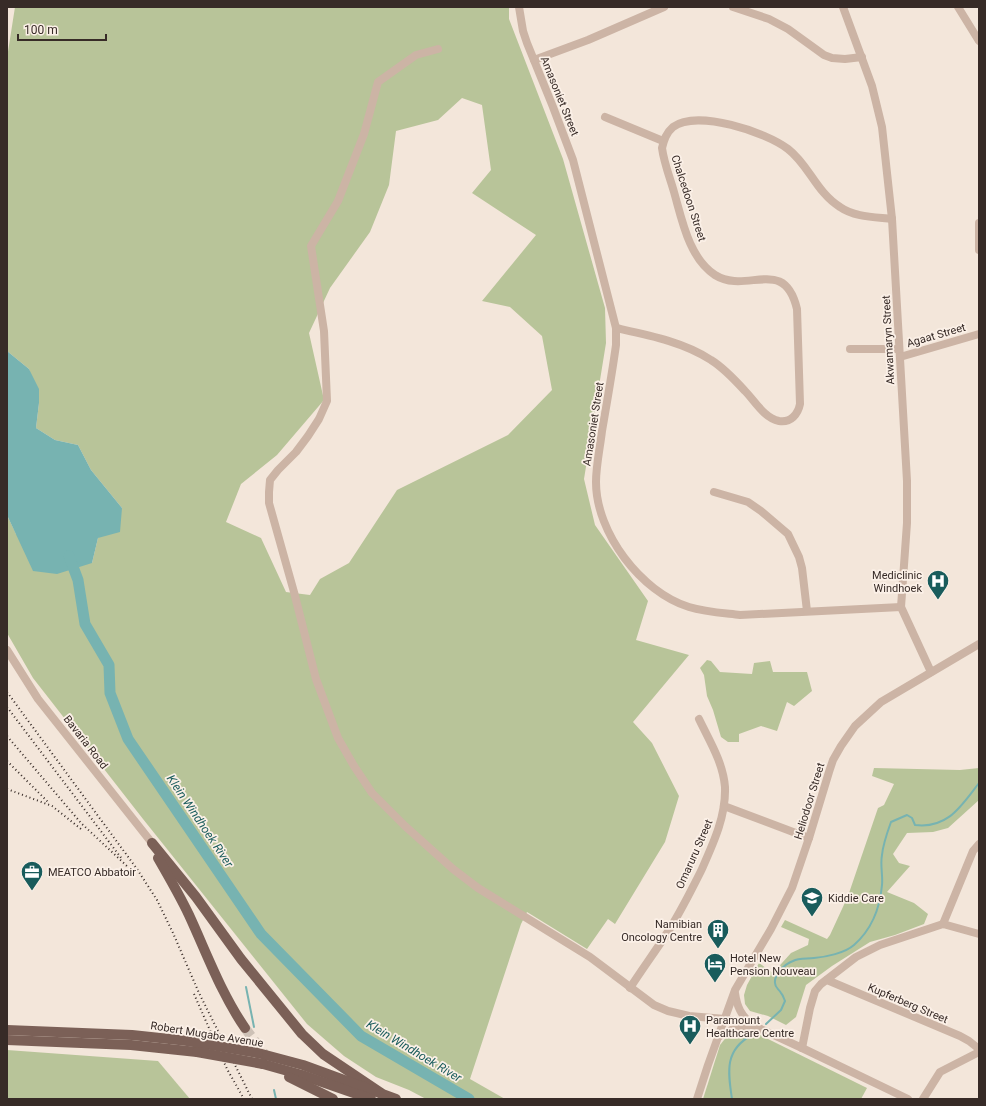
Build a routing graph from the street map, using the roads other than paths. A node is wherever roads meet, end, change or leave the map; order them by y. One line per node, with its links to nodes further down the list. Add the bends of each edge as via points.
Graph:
1 (519, 7): 9 (street, Amasoniet Street, via 523,31)
2 (664, 7): 9 (street)
3 (733, 7): 8 (street, via 769,19 832,58)
4 (842, 7): 8 (street, Akwamaryn Street)
5 (958, 7): 6 (street)
6 (979, 42)
7 (438, 48): 33 (street, via 416,55 378,82 364,134 338,201 311,246 324,331 327,401 308,436 270,480 269,503 316,679 338,738 372,794 447,864 478,888 590,957)
8 (862, 57): 12 (street, Akwamaryn Street, via 880,114)
9 (534, 60): 15 (street, Amasoniet Street, via 573,160)
10 (606, 116): 11 (street)
11 (664, 141): 12 (street, via 667,133 678,124 697,121 717,122 755,132 788,149 828,199 841,208 856,214); 15 (street, Chalcedoon Street, via 663,154 685,231 694,250 708,268 720,277 733,281 773,279 780,281 791,291 797,309 799,409 794,417 786,421 771,418 726,371 700,353)
12 (892, 219): 18 (street, Akwamaryn Street)
13 (979, 223): 14 (street)
14 (979, 250)
15 (616, 328): 21 (street, Amasoniet Street, via 616,345 596,482 603,518 624,559 663,594 688,606 740,615)
16 (979, 334): 18 (street, Agaat Street)
17 (850, 349): 18 (street, Agaat Street)
18 (900, 353): 20 (street, Akwamaryn Street, via 907,481)
19 (714, 492): 21 (street, via 748,502 788,534 802,568)
20 (901, 607): 21 (street, Amasoniet Street); 24 (street, Akwamaryn Street)
21 (807, 611)
22 (979, 644): 24 (street, Heliodoor Street)
23 (7, 650): 28 (street, Bavaria Road, via 38,699)
24 (931, 672): 27 (street, Heliodoor Street, via 880,702 855,726 833,760)
25 (699, 719): 26 (street, Omaruru Street, via 720,764 725,787)
26 (724, 806): 27 (street); 33 (street, Omaruru Street, via 716,838 692,887 670,929)
27 (809, 838): 34 (street, Heliodoor Street, via 792,888 778,917)
28 (152, 843): 37 (main road, via 188,913 216,979); 45 (main road, via 302,1034 323,1054)
29 (979, 844): 30 (street, via 973,851)
30 (943, 924): 31 (street); 32 (street, via 868,950)
31 (979, 934)
32 (827, 980): 41 (street, via 821,984 812,999); 42 (street, Kupferberg Street, via 960,1036)
33 (630, 988): 35 (street, via 654,1005 668,1011 689,1016)
34 (735, 990): 35 (street, Heliodoor Street); 36 (street, via 739,1010)
35 (725, 1019): 36 (street); 39 (street, Heliodoor Street)
36 (752, 1024): 39 (street, via 735,1028); 41 (street)
37 (245, 1028)
38 (7, 1030): 43 (main road, Robert Mugabe Avenue, bridge, via 132,1035 188,1041 258,1053)
39 (718, 1037): 49 (street, Heliodoor Street)
40 (7, 1040): 43 (main road, Robert Mugabe Avenue, bridge, via 124,1044 197,1052)
41 (802, 1048): 50 (street)
42 (979, 1051): 51 (street, via 940,1072)
43 (303, 1070): 45 (main road, Robert Mugabe Avenue); 47 (main road, Robert Mugabe Avenue)
44 (289, 1077): 46 (main road)
45 (381, 1093): 48 (main road, Robert Mugabe Avenue)
46 (332, 1099)
47 (370, 1099)
48 (396, 1099)
49 (697, 1099)
50 (908, 1099)
51 (924, 1099)

